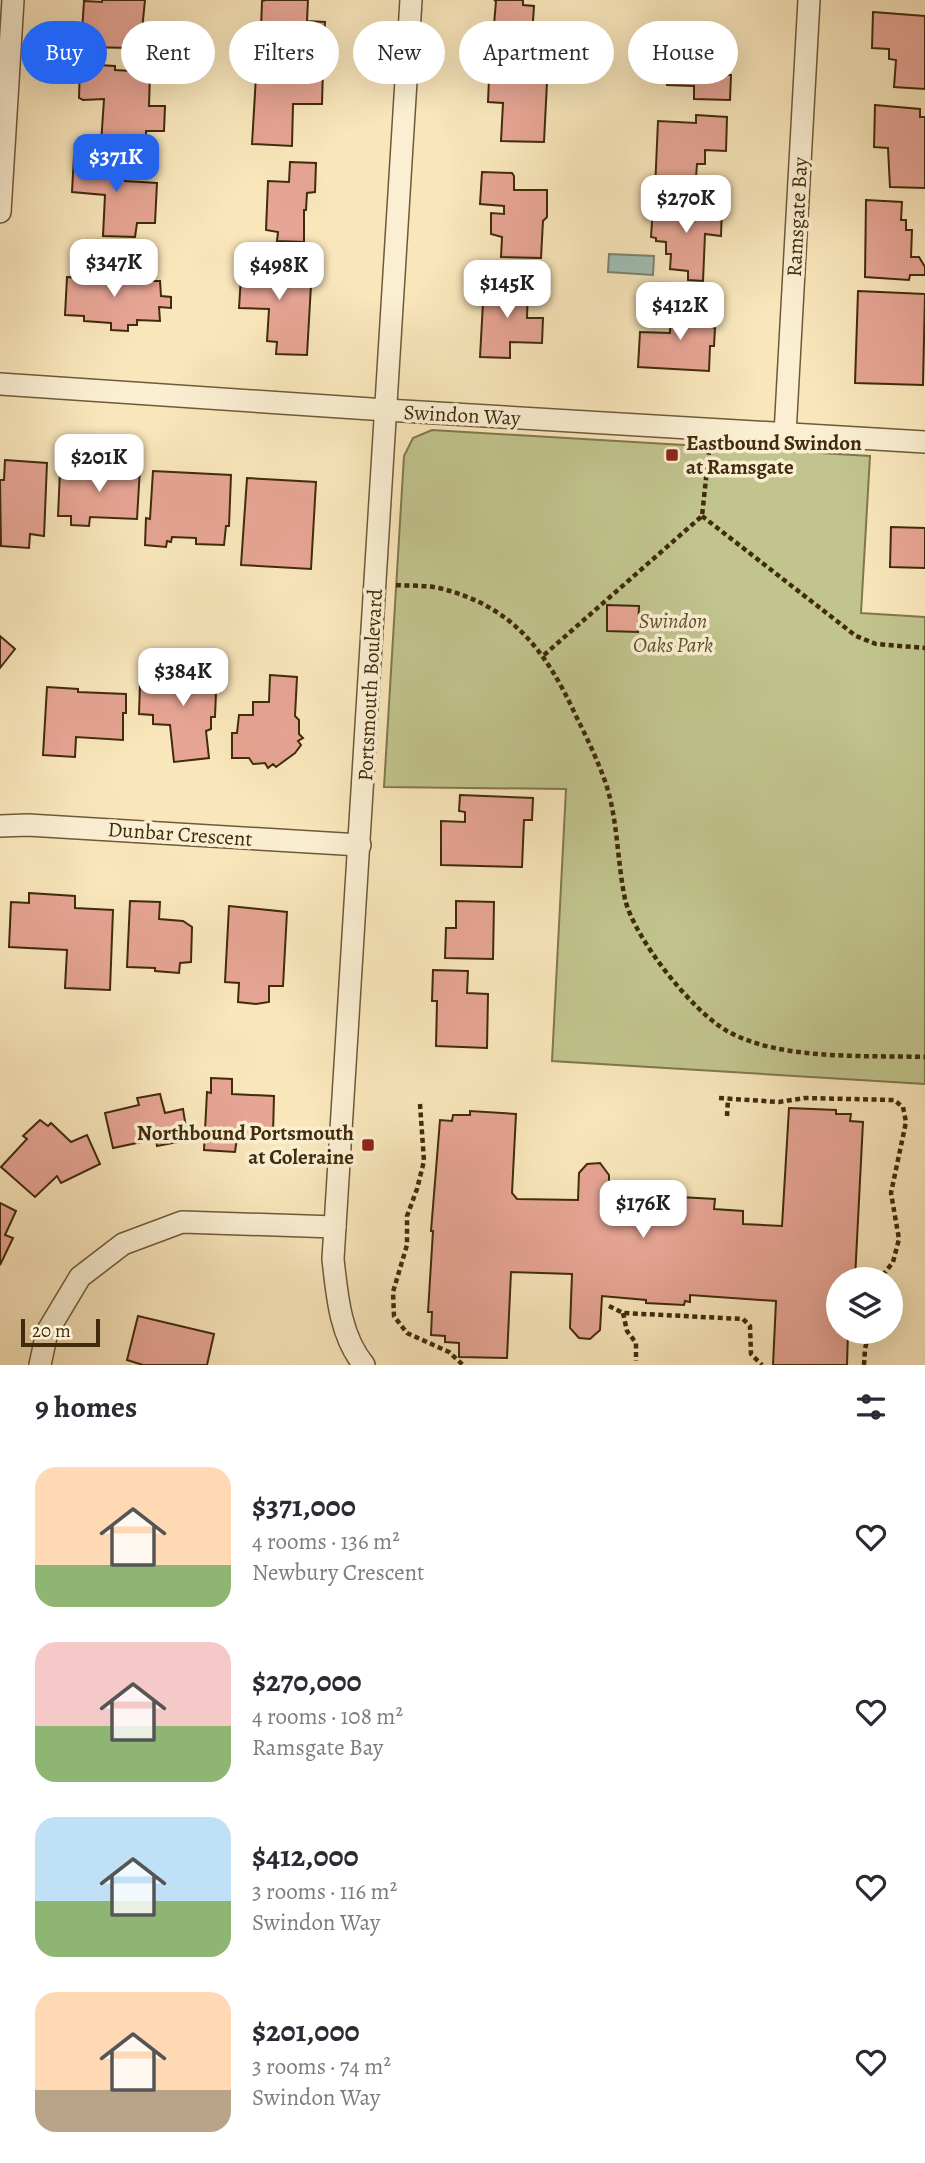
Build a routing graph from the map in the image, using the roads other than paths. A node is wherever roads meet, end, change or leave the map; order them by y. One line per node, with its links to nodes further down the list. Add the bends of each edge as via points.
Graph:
1 (13, 0): 4 (street)
2 (411, 0): 6 (street, Portsmouth Boulevard)
3 (809, 0): 7 (street, Ramsgate Bay)
4 (0, 212)
5 (0, 384): 6 (street, Swindon Way)
6 (386, 410): 7 (street, Swindon Way); 10 (street, Portsmouth Boulevard)
7 (785, 434): 8 (street, Swindon Way)
8 (925, 442)
9 (0, 826): 10 (street, Dunbar Crescent)
10 (360, 845): 11 (street, Portsmouth Boulevard)
11 (335, 1227): 12 (street, via 182,1222 123,1244 80,1277 47,1332); 13 (street, Portsmouth Boulevard, via 333,1259 341,1316)
12 (40, 1365)
13 (364, 1365)

